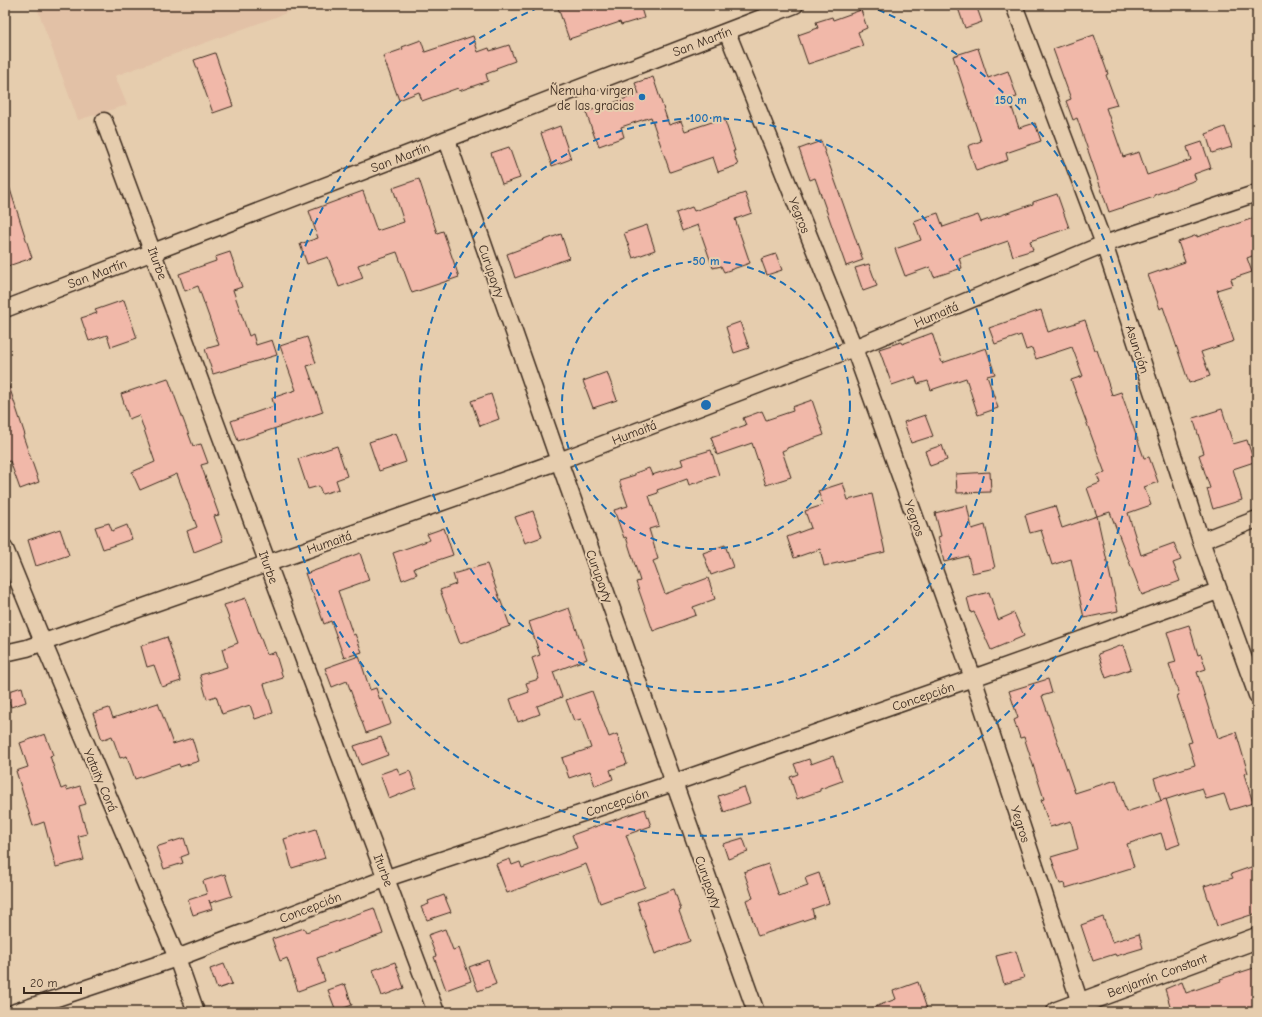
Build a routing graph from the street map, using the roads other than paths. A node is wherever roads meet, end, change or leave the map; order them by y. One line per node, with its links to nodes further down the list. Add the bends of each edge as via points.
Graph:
1 (795, 5): 3 (street, San Martín)
2 (1014, 5): 7 (street, Asunción)
3 (727, 32): 5 (street, San Martín); 10 (street, Yegros)
4 (104, 121): 8 (street, Iturbe)
5 (446, 140): 8 (street, San Martín); 11 (street, Curupayty)
6 (1257, 193): 7 (street, Humaitá)
7 (1104, 244): 10 (street, Humaitá); 13 (street, Asunción)
8 (153, 251): 9 (street, San Martín); 15 (street, Iturbe)
9 (5, 309)
10 (854, 348): 11 (street, Humaitá); 19 (street, Yegros)
11 (559, 461): 15 (street, Humaitá); 21 (street, Curupayty)
12 (1257, 520): 13 (street)
13 (1201, 541): 16 (street, Asunción)
14 (5, 549): 17 (street, Yataity Corá)
15 (268, 564): 17 (street, Humaitá); 22 (street, Iturbe)
16 (1218, 591): 19 (street, Concepción); 20 (street, Asunción)
17 (43, 642): 18 (street, Humaitá); 24 (street, Yataity Corá)
18 (5, 653)
19 (973, 678): 21 (street, Concepción); 25 (street, Yegros)
20 (1257, 695)
21 (673, 783): 22 (street, Concepción); 29 (street, Curupayty)
22 (387, 878): 24 (street, Concepción); 28 (street, Iturbe)
23 (1257, 938): 25 (street, Benjamín Constant)
24 (177, 958): 26 (street, Concepción); 27 (street, Yataity Corá)
25 (1082, 1008): 30 (street, Benjamín Constant)
26 (15, 1012)
27 (196, 1012)
28 (436, 1012)
29 (756, 1012)
30 (1057, 1012)

